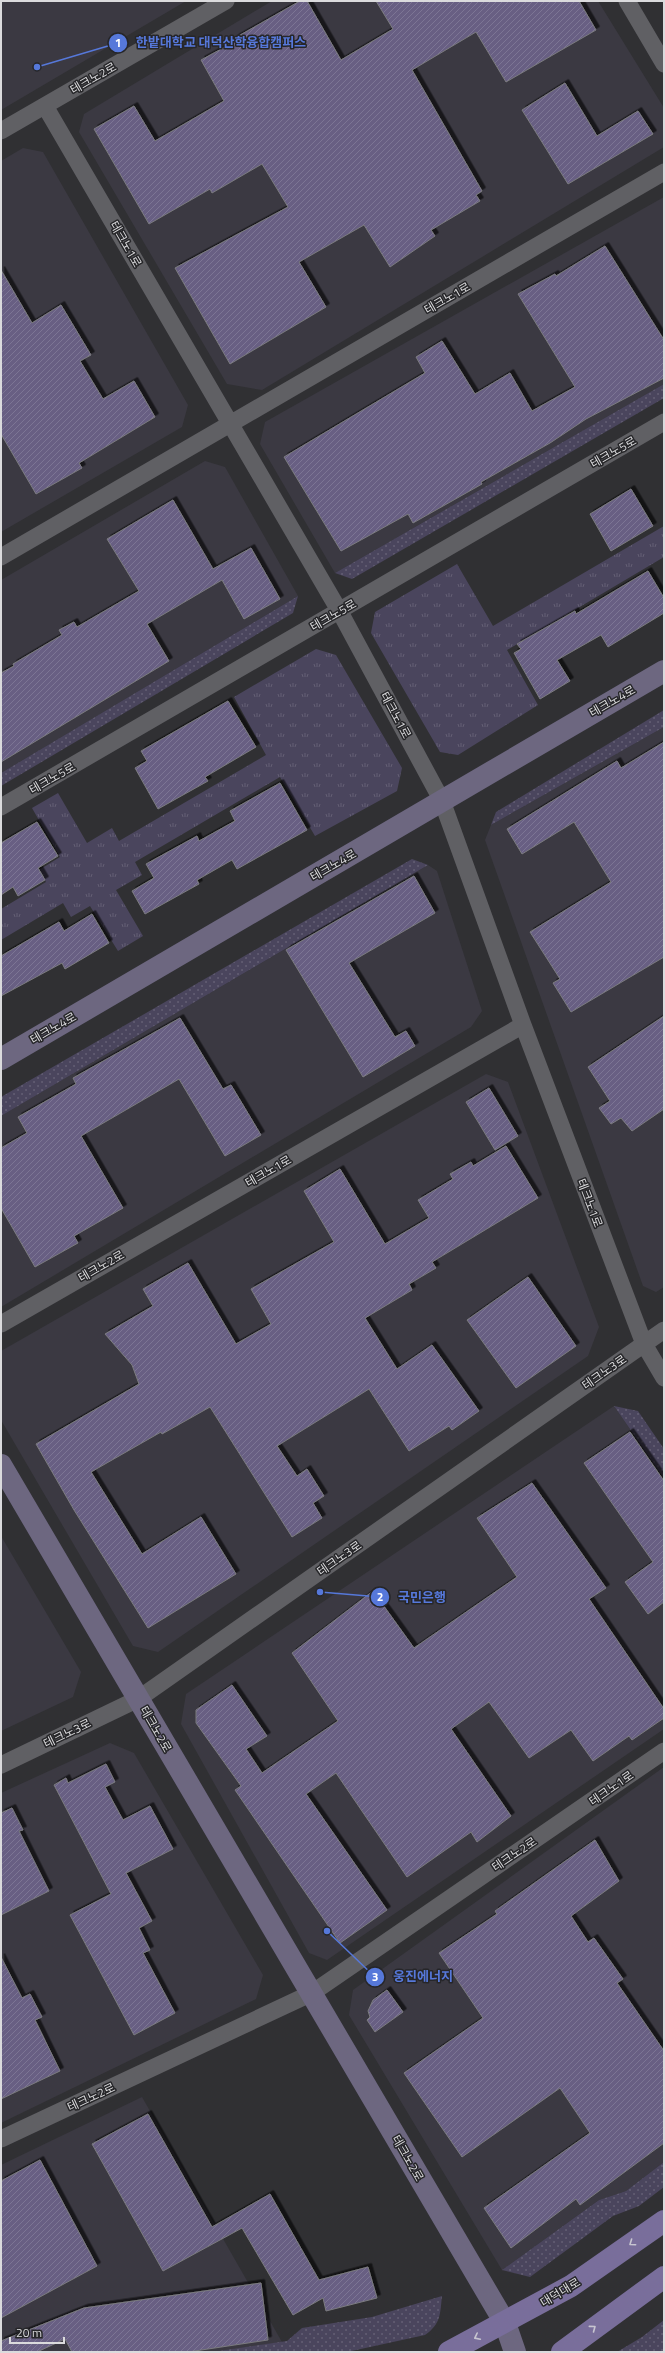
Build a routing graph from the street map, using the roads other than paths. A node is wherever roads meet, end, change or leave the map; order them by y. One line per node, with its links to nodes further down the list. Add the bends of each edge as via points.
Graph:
1 (226, 1): 4 (street, 테크노2로)
2 (627, 1): 3 (street)
3 (664, 64)
4 (45, 106): 5 (street, 테크노2로); 8 (street, 테크노1로)
5 (1, 131)
6 (664, 172): 8 (street, 테크노1로)
7 (664, 422): 10 (street, 테크노5로)
8 (230, 424): 9 (street, 테크노1로); 10 (street, 테크노1로)
9 (1, 556)
10 (340, 612): 12 (street, 테크노1로); 13 (street, 테크노5로)
11 (664, 671): 12 (main road, 테크노4로)
12 (442, 801): 14 (street, 테크노1로); 15 (main road, 테크노4로)
13 (1, 807)
14 (523, 1025): 16 (street, 테크노1로); 19 (street, 테크노1로)
15 (1, 1058)
16 (200, 1210): 17 (street, 테크노2로)
17 (1, 1324)
18 (664, 1330): 19 (street, 테크노3로)
19 (644, 1344): 20 (street, 테크노1로); 22 (street, 테크노3로)
20 (664, 1378)
21 (1, 1465): 22 (main road, 테크노2로)
22 (138, 1699): 24 (street, 테크노3로); 26 (main road, 테크노2로)
23 (664, 1751): 25 (street, 테크노1로)
24 (1, 1765)
25 (557, 1824): 26 (street, 테크노2로)
26 (312, 1993): 27 (street, 테크노2로); 30 (main road, 테크노2로)
27 (1, 2140)
28 (664, 2221): 30 (main road, 대덕대로, one-way to 30, via 571,2286)
29 (664, 2277): 33 (main road, one-way to 29)
30 (505, 2323): 31 (main road, 대덕대로, one-way to 31); 32 (main road, 테크노2로)
31 (449, 2352)
32 (515, 2352)
33 (562, 2352)

